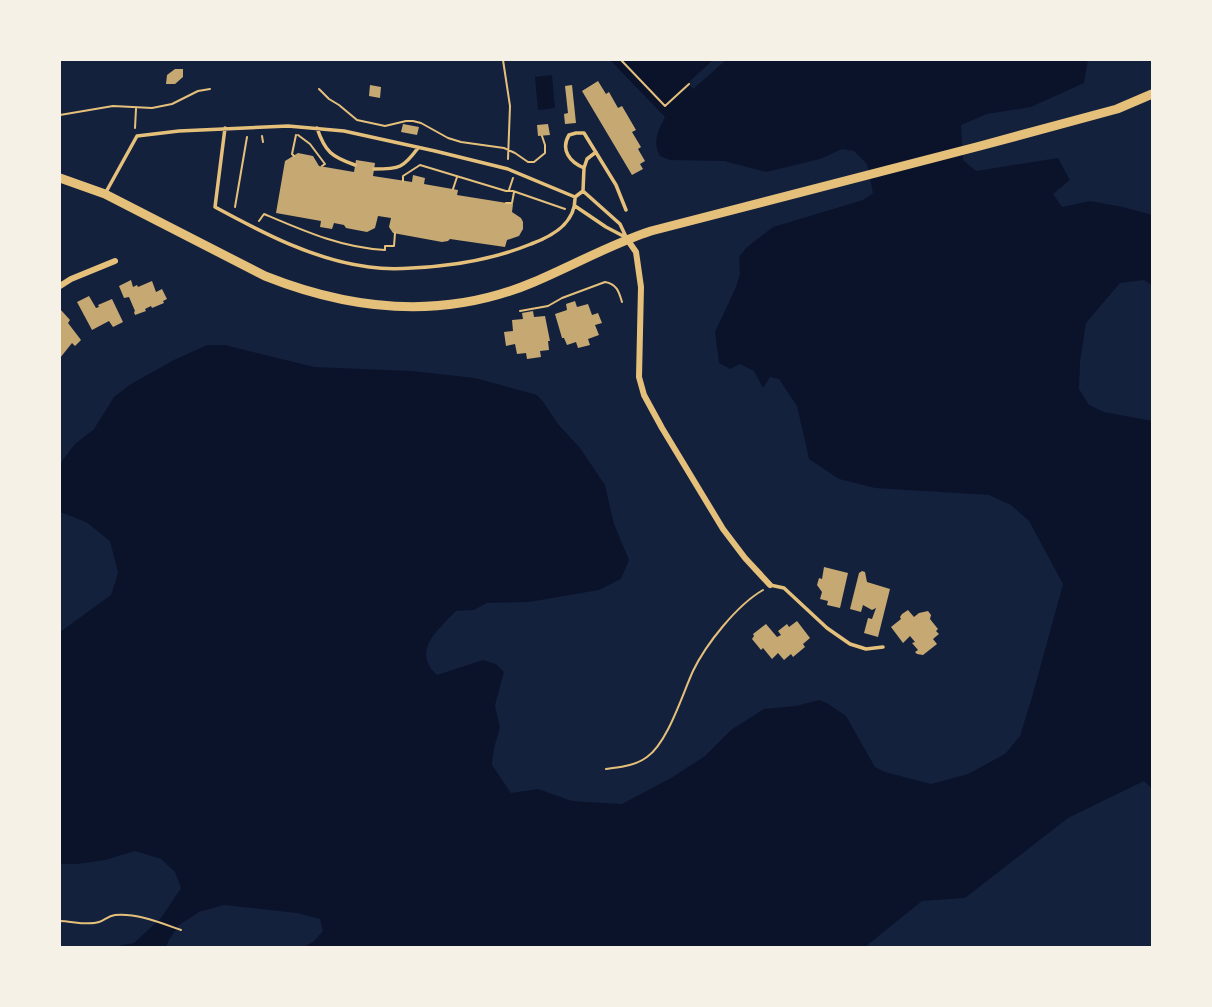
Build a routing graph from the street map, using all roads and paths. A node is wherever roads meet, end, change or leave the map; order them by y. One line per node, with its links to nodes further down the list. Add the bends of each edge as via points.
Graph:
1 (503, 60): 21 (path, via 510,106)
2 (621, 60): 3 (path, via 665,106)
3 (689, 85)
4 (210, 89): 7 (path, via 172,104)
5 (319, 89): 9 (path, via 357,120 385,125)
6 (1153, 94): 48 (main road, via 1117,109)
7 (136, 108): 8 (path, via 113,106); 12 (path)
8 (60, 115)
9 (411, 121): 10 (path); 21 (path, via 461,142)
10 (411, 125)
11 (297, 127): 13 (lane); 14 (lane); 16 (path)
12 (135, 128)
13 (225, 128): 39 (lane, via 137,136); 45 (lane, via 215,207 282,241 345,262 395,269 493,258 556,233)
14 (317, 128): 20 (lane); 27 (lane, via 331,155)
15 (270, 134): 19 (path, via 261,135)
16 (296, 134): 23 (path); 24 (path)
17 (253, 135): 43 (path, via 247,136)
18 (541, 136): 21 (path, via 545,153 534,162)
19 (263, 142)
20 (418, 148): 29 (lane, via 402,166); 30 (lane)
21 (508, 150): 30 (path)
22 (596, 152): 28 (lane); 28 (lane, via 584,134 569,135 567,155); 44 (lane)
23 (318, 155): 25 (path); 26 (path, via 325,164)
24 (294, 156)
25 (315, 158)
26 (322, 166)
27 (355, 166)
28 (583, 168): 38 (lane)
29 (374, 169)
30 (508, 169): 31 (lane)
31 (515, 172): 36 (path); 40 (lane)
32 (457, 176): 34 (path, via 420,165); 35 (path); 36 (path)
33 (60, 178): 39 (main road)
34 (403, 181)
35 (453, 189)
36 (509, 191): 37 (path)
37 (514, 191): 41 (path, via 512,203); 45 (path)
38 (583, 191): 40 (lane); 48 (lane, via 620,224)
39 (105, 194): 48 (main road, via 265,276 317,295 371,305 426,306 493,296)
40 (575, 197): 42 (lane)
41 (506, 203)
42 (575, 206): 45 (lane); 48 (lane)
43 (234, 209)
44 (626, 210)
45 (572, 212)
46 (257, 221): 47 (path, via 264,214 314,236 374,250 394,246)
47 (395, 233)
48 (627, 239): 53 (street, via 636,252 641,287 639,377 644,395 723,529)
49 (115, 261): 50 (street)
50 (60, 286)
51 (622, 302): 52 (path, via 616,287 605,282 548,306)
52 (520, 311)
53 (770, 586): 54 (lane, via 784,588 849,644); 55 (path, via 751,597 706,647 659,746 638,763)
54 (883, 647)
55 (606, 769)
56 (60, 921): 57 (path, via 99,922 113,915 144,918)
57 (181, 930)

